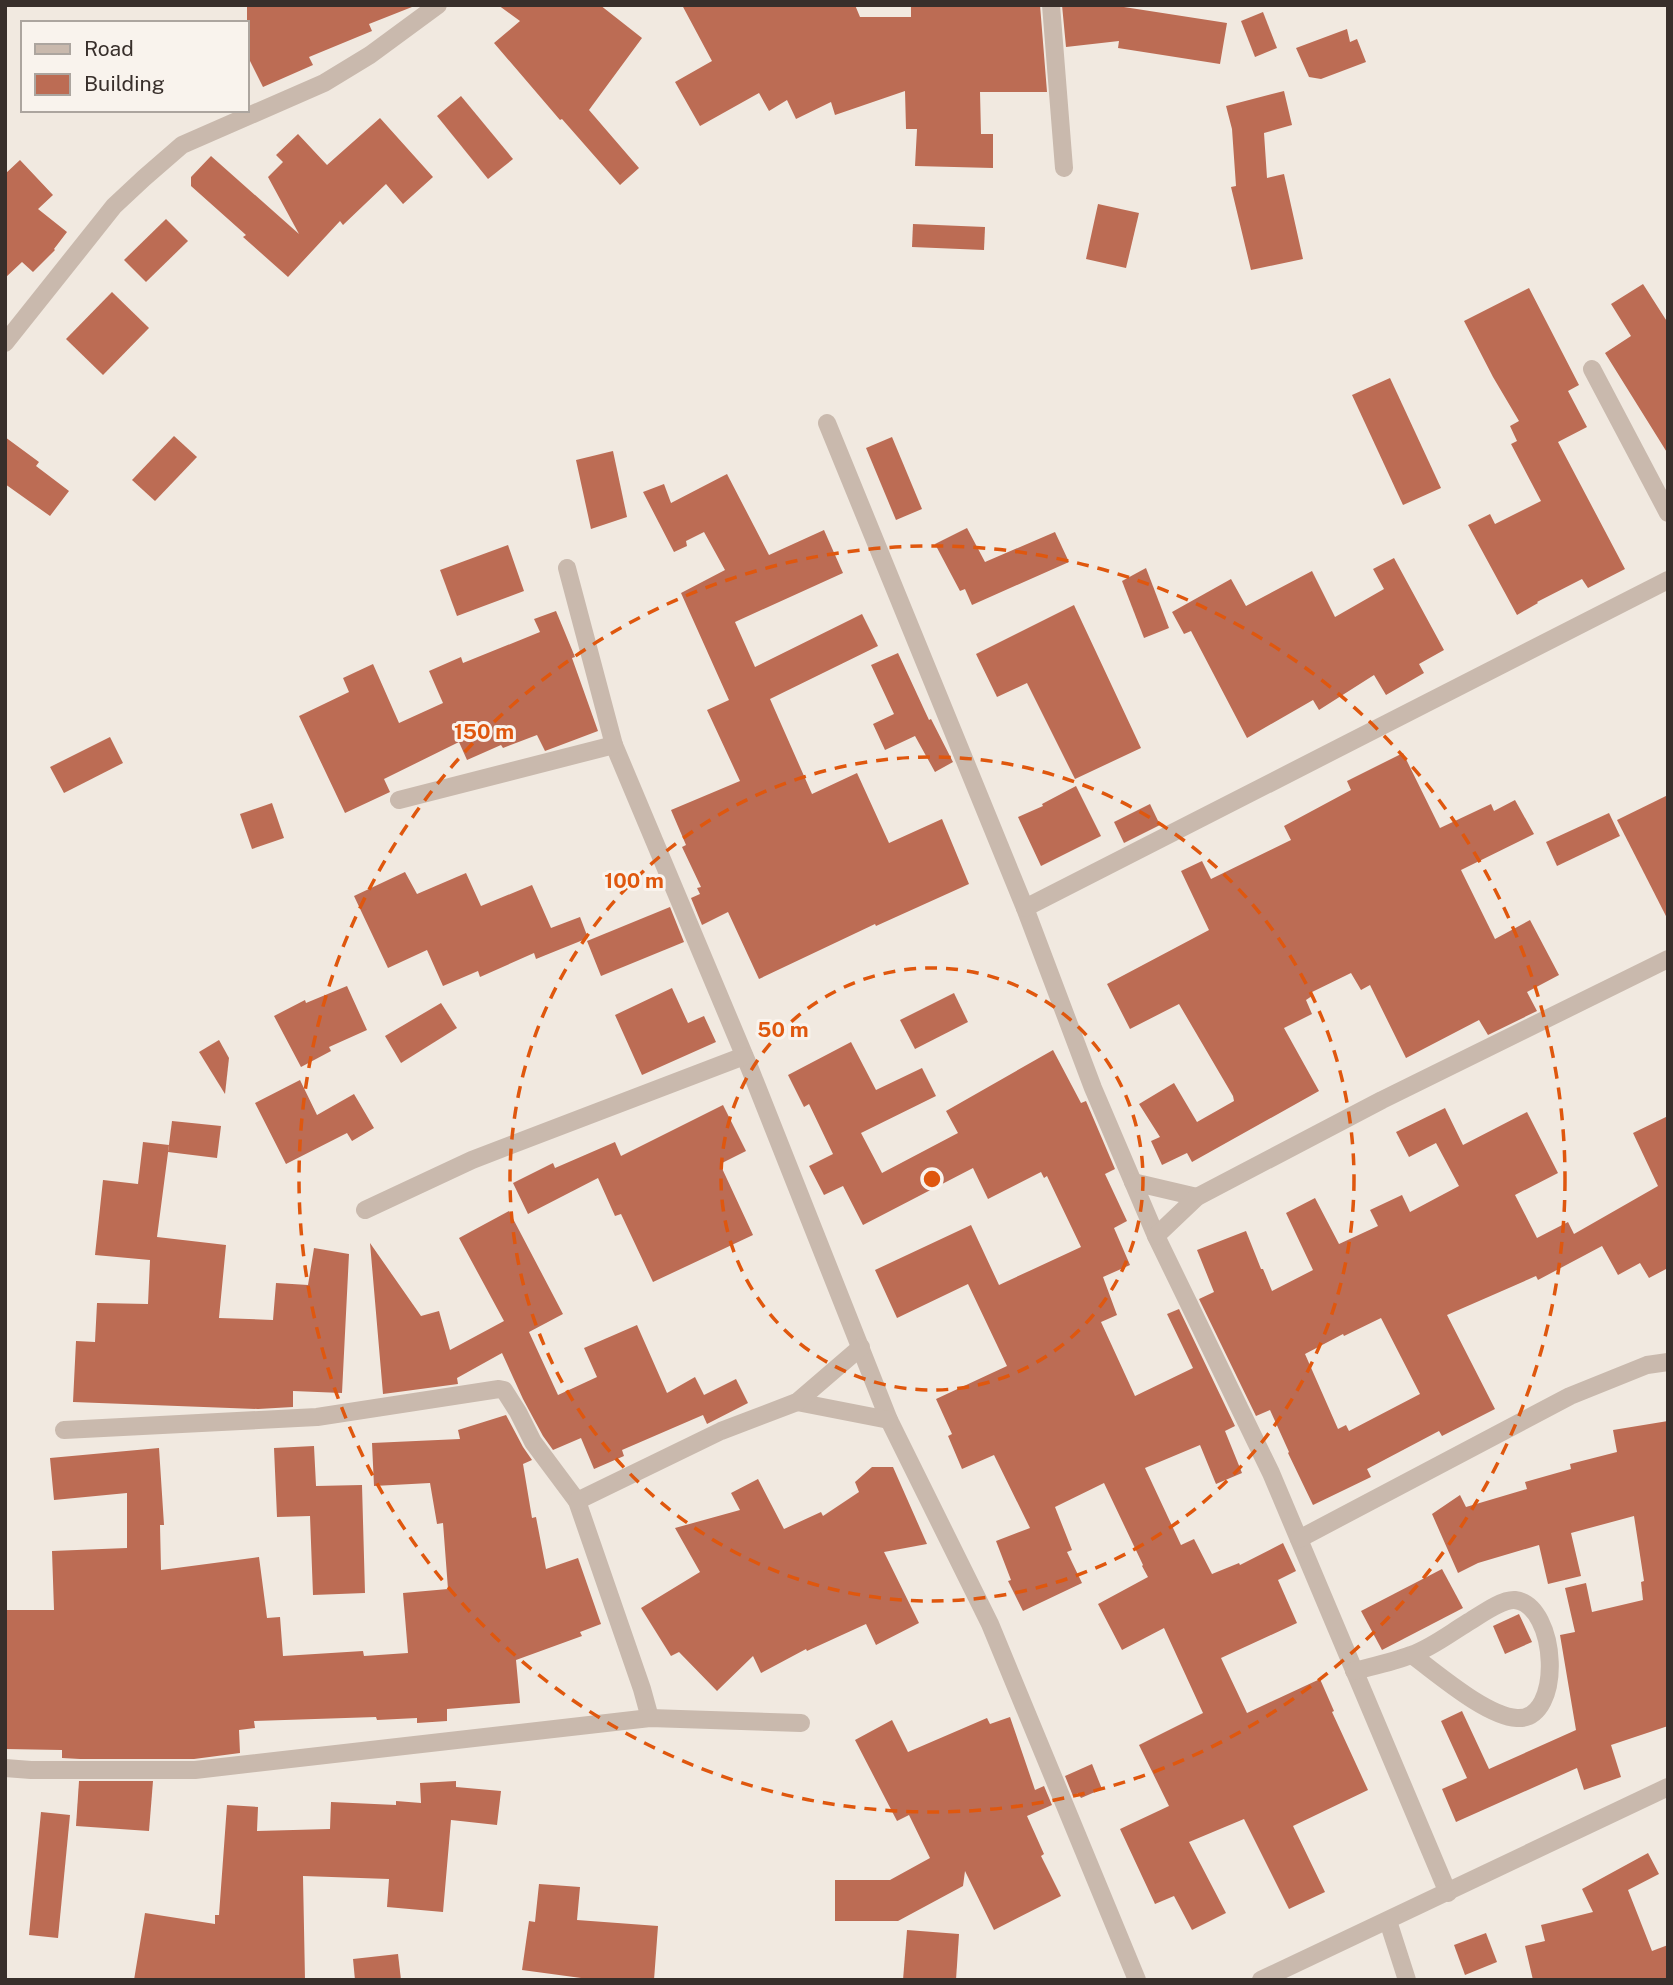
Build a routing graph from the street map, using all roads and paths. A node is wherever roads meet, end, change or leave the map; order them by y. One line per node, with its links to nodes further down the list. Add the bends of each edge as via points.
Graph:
1 (438, 5): 4 (street, via 324,83 183,145 114,206)
2 (1051, 5): 3 (street)
3 (1064, 168)
4 (5, 343)
5 (1592, 369): 7 (street)
6 (827, 423): 12 (street)
7 (1668, 513)
8 (567, 568): 10 (street)
9 (1668, 580): 12 (street)
10 (614, 745): 11 (street); 14 (street)
11 (398, 800)
12 (1025, 908): 15 (street)
13 (1668, 959): 16 (street)
14 (744, 1056): 17 (street, via 472,1160); 19 (street)
15 (1133, 1182): 16 (street); 18 (street)
16 (1197, 1197): 18 (street)
17 (365, 1210)
18 (1156, 1236): 25 (street)
19 (861, 1347): 21 (street); 22 (street)
20 (1668, 1362): 25 (street, via 1647,1365 1570,1396)
21 (797, 1402): 22 (street); 24 (street, via 721,1431)
22 (889, 1420): 34 (street, via 990,1624)
23 (64, 1430): 24 (street, via 317,1417 499,1389 508,1395 533,1442)
24 (577, 1501): 28 (street)
25 (1299, 1539): 27 (street)
26 (1412, 1655): 26 (street, via 1513,1600 1524,1603 1544,1627 1549,1684 1543,1704 1520,1718 1478,1703); 27 (street)
27 (1354, 1671): 32 (street)
28 (650, 1718): 29 (street); 30 (street, via 195,1770)
29 (801, 1723)
30 (5, 1768)
31 (1668, 1787): 32 (street)
32 (1448, 1893): 33 (street)
33 (1388, 1920): 35 (street); 36 (street)
34 (1137, 1980)
35 (1261, 1980)
36 (1407, 1980)

